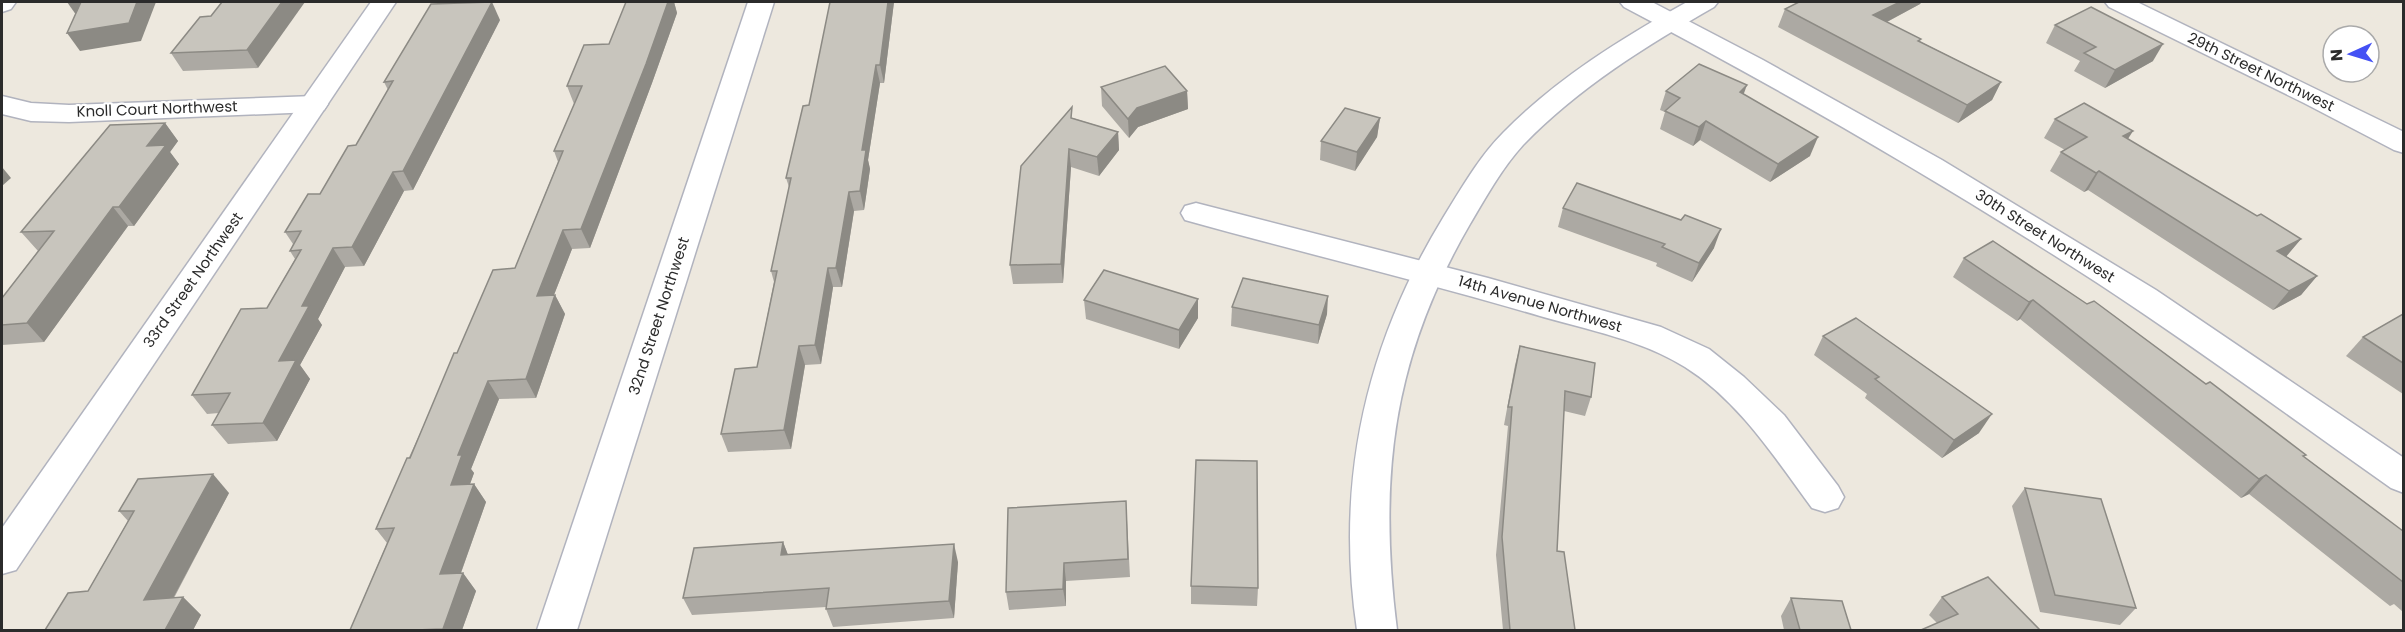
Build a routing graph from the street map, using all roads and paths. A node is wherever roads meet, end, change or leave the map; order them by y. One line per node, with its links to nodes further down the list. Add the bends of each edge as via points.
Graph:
1 (383, 2): 7 (street, 33rd Street Northwest)
2 (761, 2): 15 (street, 32nd Street Northwest)
3 (1633, 2): 6 (street, 30th Street Northwest)
4 (1705, 2): 6 (street)
5 (2118, 2): 9 (street, 29th Street Northwest)
6 (1670, 21): 11 (street, via 1620,52 1512,140 1486,174); 12 (street, 30th Street Northwest, via 1860,126 2098,269 2235,359)
7 (314, 104): 8 (street, Knoll Court Northwest, via 94,113 44,112); 14 (street, 33rd Street Northwest)
8 (2, 105)
9 (2403, 144)
10 (1196, 213): 11 (street, 14th Avenue Northwest)
11 (1427, 272): 13 (street, 14th Avenue Northwest, via 1649,336 1697,358 1771,425); 16 (street, via 1396,350 1372,446 1369,542)
12 (2403, 478)
13 (1826, 497)
14 (2, 558)
15 (557, 630)
16 (1377, 630)

